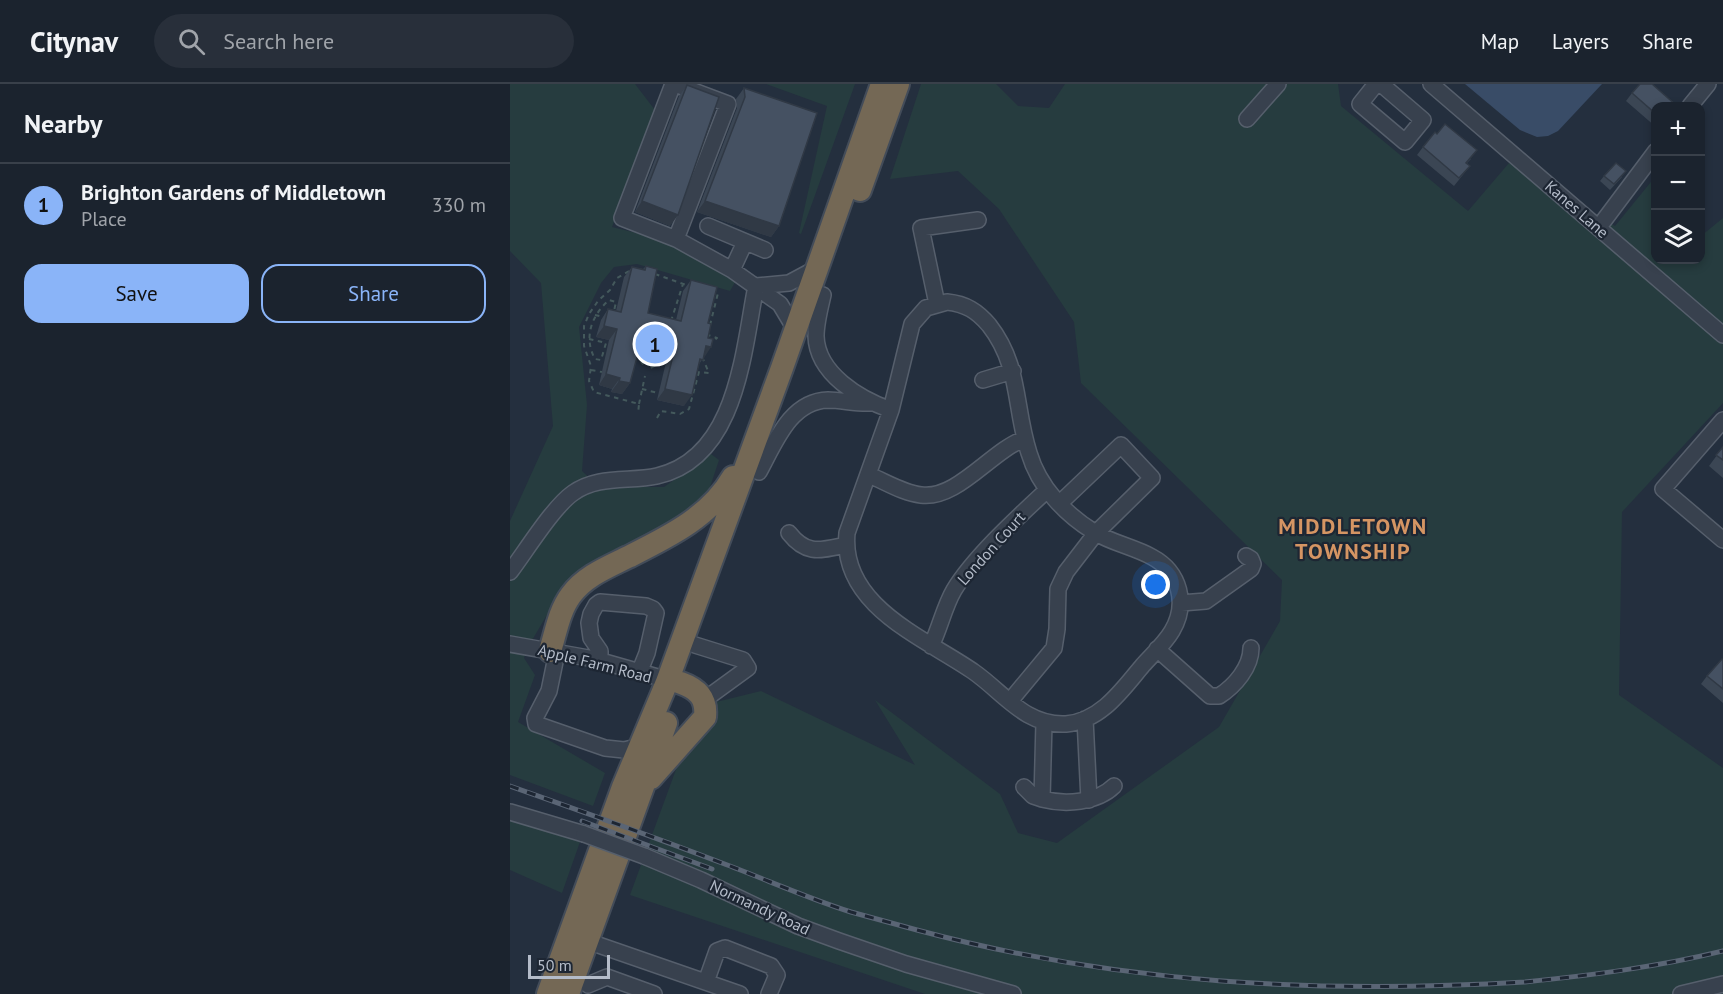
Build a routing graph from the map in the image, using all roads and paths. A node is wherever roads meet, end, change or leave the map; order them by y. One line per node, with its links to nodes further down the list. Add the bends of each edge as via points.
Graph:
1 (674, 84): 13 (street, via 622,218); 13 (street, via 728,104)
2 (882, 84): 16 (highway)
3 (898, 84): 25 (highway)
4 (1278, 84): 8 (street)
5 (1431, 84): 12 (street, Kanes Lane)
6 (1708, 84): 7 (street)
7 (1693, 102)
8 (1247, 119)
9 (1652, 156): 12 (street)
10 (978, 220): 27 (street, via 921,228)
11 (708, 226): 14 (street)
12 (1599, 227): 33 (street, Kanes Lane)
13 (676, 239): 18 (street)
14 (744, 242): 15 (street); 18 (street)
15 (765, 250)
16 (817, 268): 21 (street, via 789,283); 32 (highway)
17 (631, 270): 23 (path, via 621,274)
18 (732, 270): 21 (street)
19 (648, 272): 20 (path)
20 (683, 284): 24 (path, via 691,286); 31 (path)
21 (756, 286): 32 (street, via 780,304); 65 (street, via 735,389 704,449 669,473 609,480 573,494)
22 (709, 290): 29 (path, via 718,293)
23 (606, 293): 26 (path); 41 (path, via 593,306 584,326 584,346)
24 (689, 293)
25 (823, 295): 48 (street, via 816,334 822,359 842,383); 56 (highway)
26 (609, 300): 30 (path); 30 (path, via 616,302 611,319)
27 (937, 304): 42 (street, via 957,303 975,311 997,335); 50 (street, via 912,324)
28 (707, 311): 29 (path)
29 (713, 313): 35 (path, via 708,336 717,339)
30 (595, 315): 34 (path)
31 (671, 321)
32 (795, 329): 55 (highway)
33 (1723, 335)
34 (589, 339): 34 (path, via 606,343 601,360 595,359)
35 (708, 345)
36 (634, 350): 40 (path)
37 (651, 354): 40 (path)
38 (703, 354): 52 (path, via 709,373 699,372 689,409 680,414 661,411)
39 (667, 358): 40 (path)
40 (648, 367)
41 (591, 370): 43 (path); 49 (path, via 590,384 597,394)
42 (1013, 371): 45 (street); 54 (street)
43 (602, 372)
44 (645, 376): 46 (path)
45 (983, 380)
46 (642, 389): 47 (path); 49 (path)
47 (658, 393)
48 (870, 403): 50 (street); 56 (street, via 826,400 805,406 785,425)
49 (639, 404): 51 (path)
50 (891, 410): 57 (street)
51 (638, 414)
52 (657, 418)
53 (1723, 420): 62 (street, via 1664,489)
54 (1024, 439): 57 (street, via 1010,444 959,483 937,494 914,494); 58 (street)
55 (754, 442): 72 (highway, via 731,482 704,512 578,587 565,605); 75 (highway)
56 (759, 472): 68 (highway)
57 (869, 475): 63 (street, via 851,520)
58 (1047, 490): 59 (street); 69 (street, London Court, via 962,579)
59 (1059, 504): 61 (street); 61 (street, via 1121,445 1152,478)
60 (789, 533): 63 (street, via 803,547 815,551)
61 (1096, 533): 66 (street, via 1166,567 1178,583); 77 (street, via 1061,579 1054,648)
62 (1723, 540)
63 (846, 545): 69 (street, via 853,573 865,591 893,621)
64 (1246, 556): 66 (street, via 1253,564 1251,569 1206,601)
65 (510, 572)
66 (1181, 603): 71 (street, via 1178,620)
67 (510, 644): 72 (street, Apple Farm Road)
68 (695, 645): 75 (highway); 76 (street, via 742,660 748,669)
69 (931, 646): 77 (street, via 977,674)
70 (1251, 648): 71 (street, via 1248,664 1218,696 1210,696)
71 (1157, 649): 78 (street, via 1110,703)
72 (554, 651): 73 (street, Apple Farm Road); 80 (street, via 549,691 535,718 536,724 604,748 624,750)
73 (600, 661): 74 (street, Apple Farm Road); 74 (street, via 589,623 596,605 600,602 646,606 656,613)
74 (639, 673): 75 (street, Apple Farm Road)
75 (674, 682): 76 (highway, via 693,687); 80 (highway); 84 (highway)
76 (704, 700): 84 (highway, via 705,717 701,724 662,764)
77 (1010, 701): 79 (street)
78 (1085, 719): 79 (street, via 1066,724); 85 (street)
79 (1044, 722): 83 (street)
80 (641, 746): 91 (highway)
81 (1114, 786): 85 (street)
82 (1024, 787): 83 (street)
83 (1042, 799): 85 (street)
84 (638, 800): 87 (highway)
85 (1089, 800)
86 (510, 812): 95 (street, Normandy Road, bridge, via 644,856 839,942)
87 (587, 942): 88 (street); 90 (highway)
88 (706, 982): 93 (street); 94 (street, via 717,951 725,948 771,966 777,975)
89 (1723, 984): 96 (street)
90 (581, 987): 92 (street, via 608,977)
91 (548, 994)
92 (654, 994)
93 (740, 994)
94 (769, 994)
95 (1013, 994)
96 (1681, 994)

